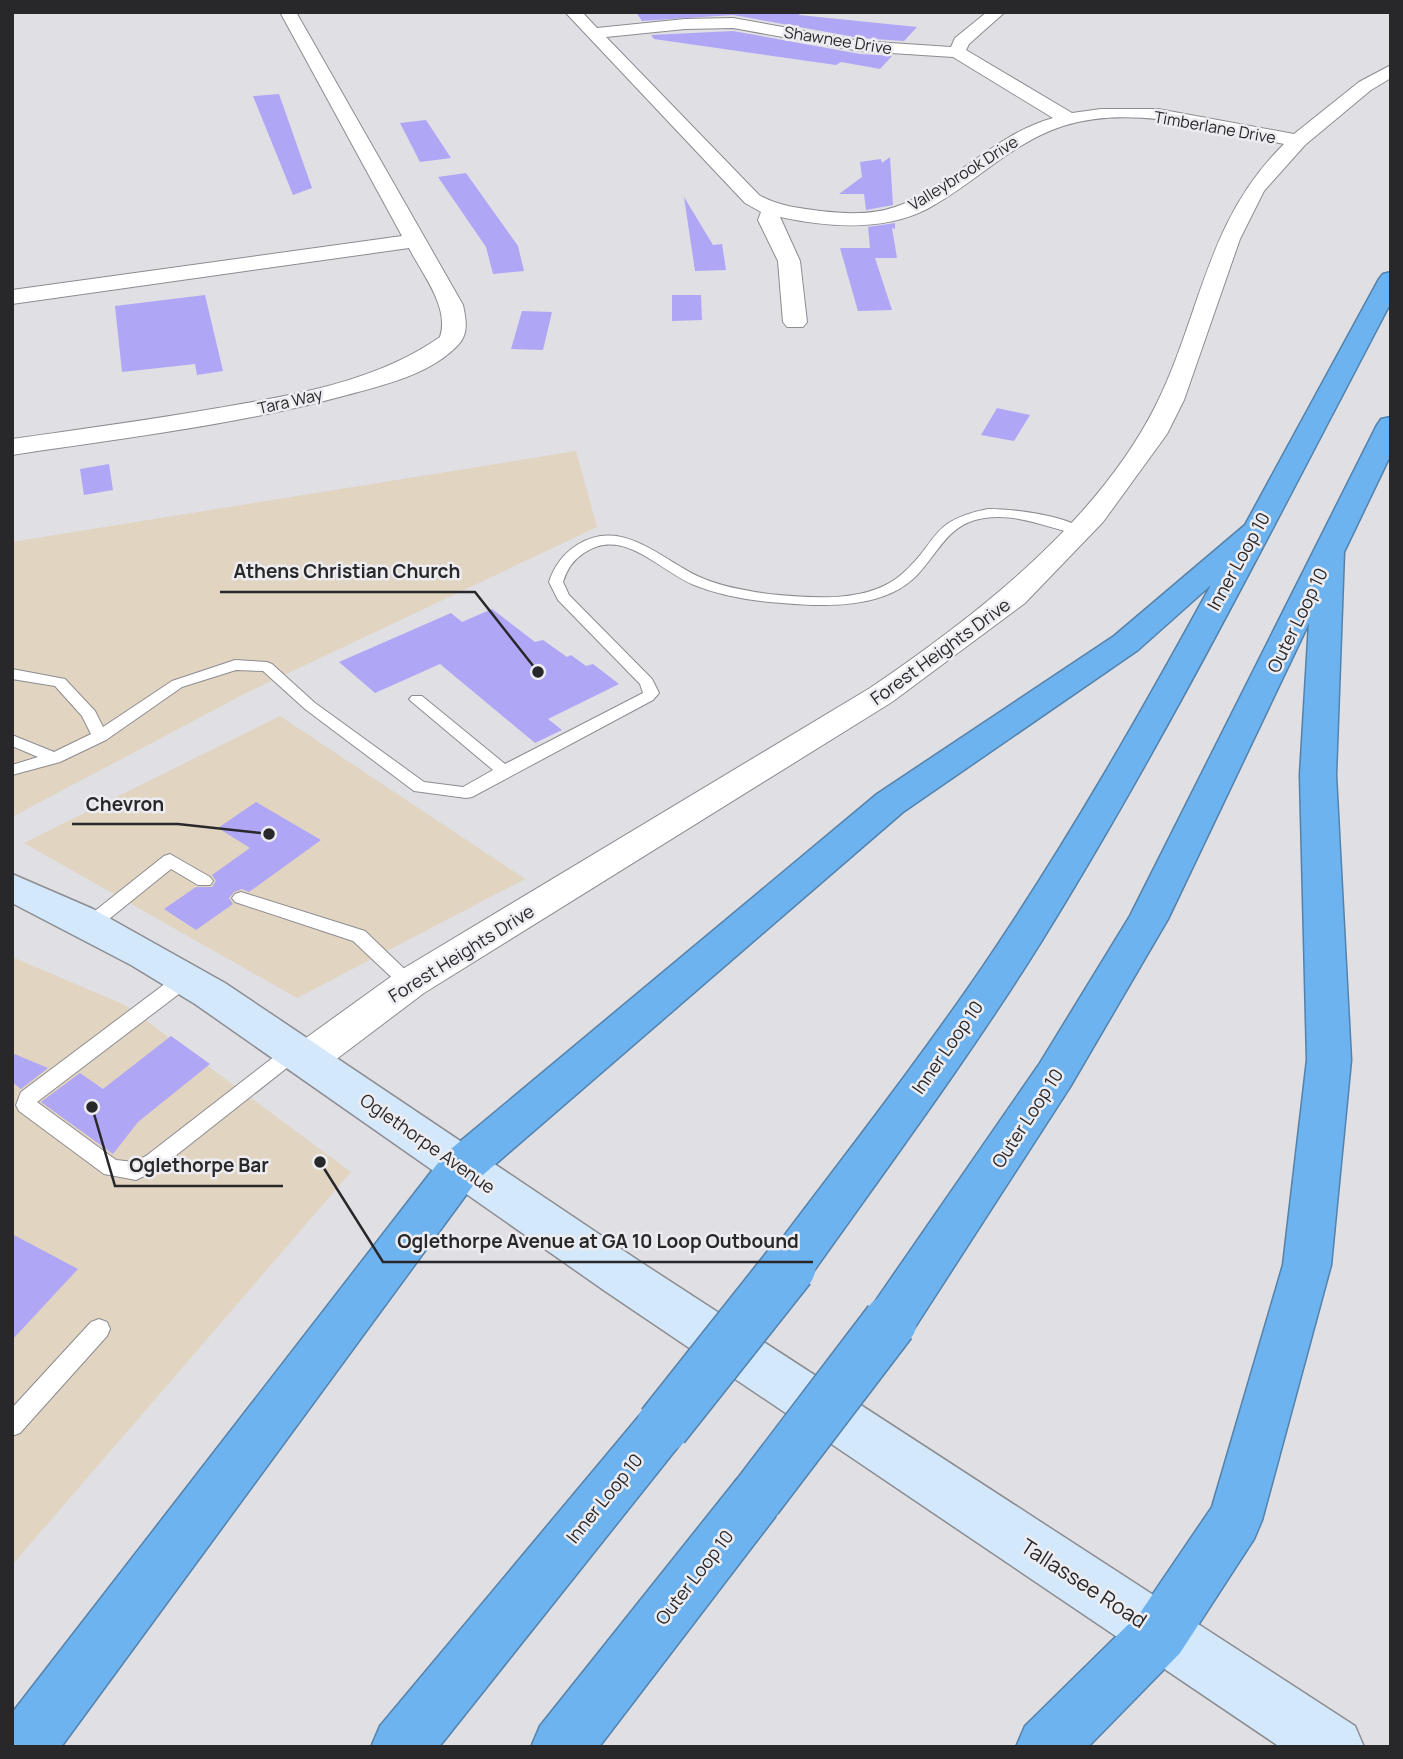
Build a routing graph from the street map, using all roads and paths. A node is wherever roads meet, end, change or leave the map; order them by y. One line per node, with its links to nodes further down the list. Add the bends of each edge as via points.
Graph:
1 (288, 12): 10 (street, Tara Way)
2 (573, 12): 4 (street, Valleybrook Drive)
3 (998, 12): 5 (street, via 961,42)
4 (595, 33): 5 (street, Shawnee Drive, via 733,23 860,46); 9 (street, Valleybrook Drive, via 752,199)
5 (957, 52): 7 (street)
6 (1391, 70): 8 (street, Forest Heights Drive, via 1364,86)
7 (1069, 119): 8 (street, Timberlane Drive, via 1117,114 1169,117); 9 (street, Valleybrook Drive, via 1017,138 920,204 898,213 845,219)
8 (1298, 141): 16 (street, Forest Heights Drive, via 1270,169 1239,217 1154,434)
9 (772, 209): 13 (street, via 769,220 791,270)
10 (416, 241): 12 (street); 15 (street, Tara Way, via 455,319 449,341 418,362 285,403)
11 (1391, 279): 17 (highway, Inner Loop 10)
12 (12, 296)
13 (795, 323)
14 (1391, 425): 18 (highway, Outer Loop 10)
15 (12, 447)
16 (1079, 531): 25 (lane, via 1020,514 979,515 948,528 912,573 888,589 818,601 710,586 674,570 631,541 607,539 588,544 562,565 556,582 559,590 647,682 651,693 643,702); 31 (street, Forest Heights Drive, via 1014,597 928,663)
17 (1255, 531): 33 (highway, via 1126,643 890,803); 39 (highway, Inner Loop 10, bridge, via 1094,820 965,1023 789,1267)
18 (1329, 553): 37 (highway, via 1318,775 1329,1060 1307,1265 1236,1520); 40 (highway, Outer Loop 10, bridge, via 1148,919 1055,1075 890,1322)
19 (12, 674): 21 (lane, via 60,682 89,714)
20 (417, 699): 25 (lane)
21 (100, 736): 23 (lane); 25 (lane, via 177,684 235,665 267,667 310,706 419,787 466,793)
22 (12, 740): 23 (lane)
23 (54, 758): 24 (lane)
24 (12, 770)
25 (504, 771)
26 (204, 881): 29 (lane, via 170,860)
27 (12, 887): 29 (main road, Oglethorpe Avenue)
28 (241, 898): 31 (lane, via 359,936)
29 (92, 923): 30 (main road, Oglethorpe Avenue)
30 (185, 979): 32 (main road, Oglethorpe Avenue); 32 (lane, via 28,1098 26,1105 111,1168 136,1171)
31 (410, 983): 32 (street, Forest Heights Drive)
32 (301, 1055): 33 (main road, Oglethorpe Avenue)
33 (461, 1167): 35 (main road, Oglethorpe Avenue); 38 (highway)
34 (99, 1329): 36 (lane)
35 (833, 1418): 37 (main road, Tallassee Road)
36 (12, 1425)
37 (1160, 1633): 41 (highway); 42 (main road, Tallassee Road)
38 (24, 1747)
39 (401, 1747)
40 (561, 1747)
41 (1046, 1747)
42 (1334, 1747)

